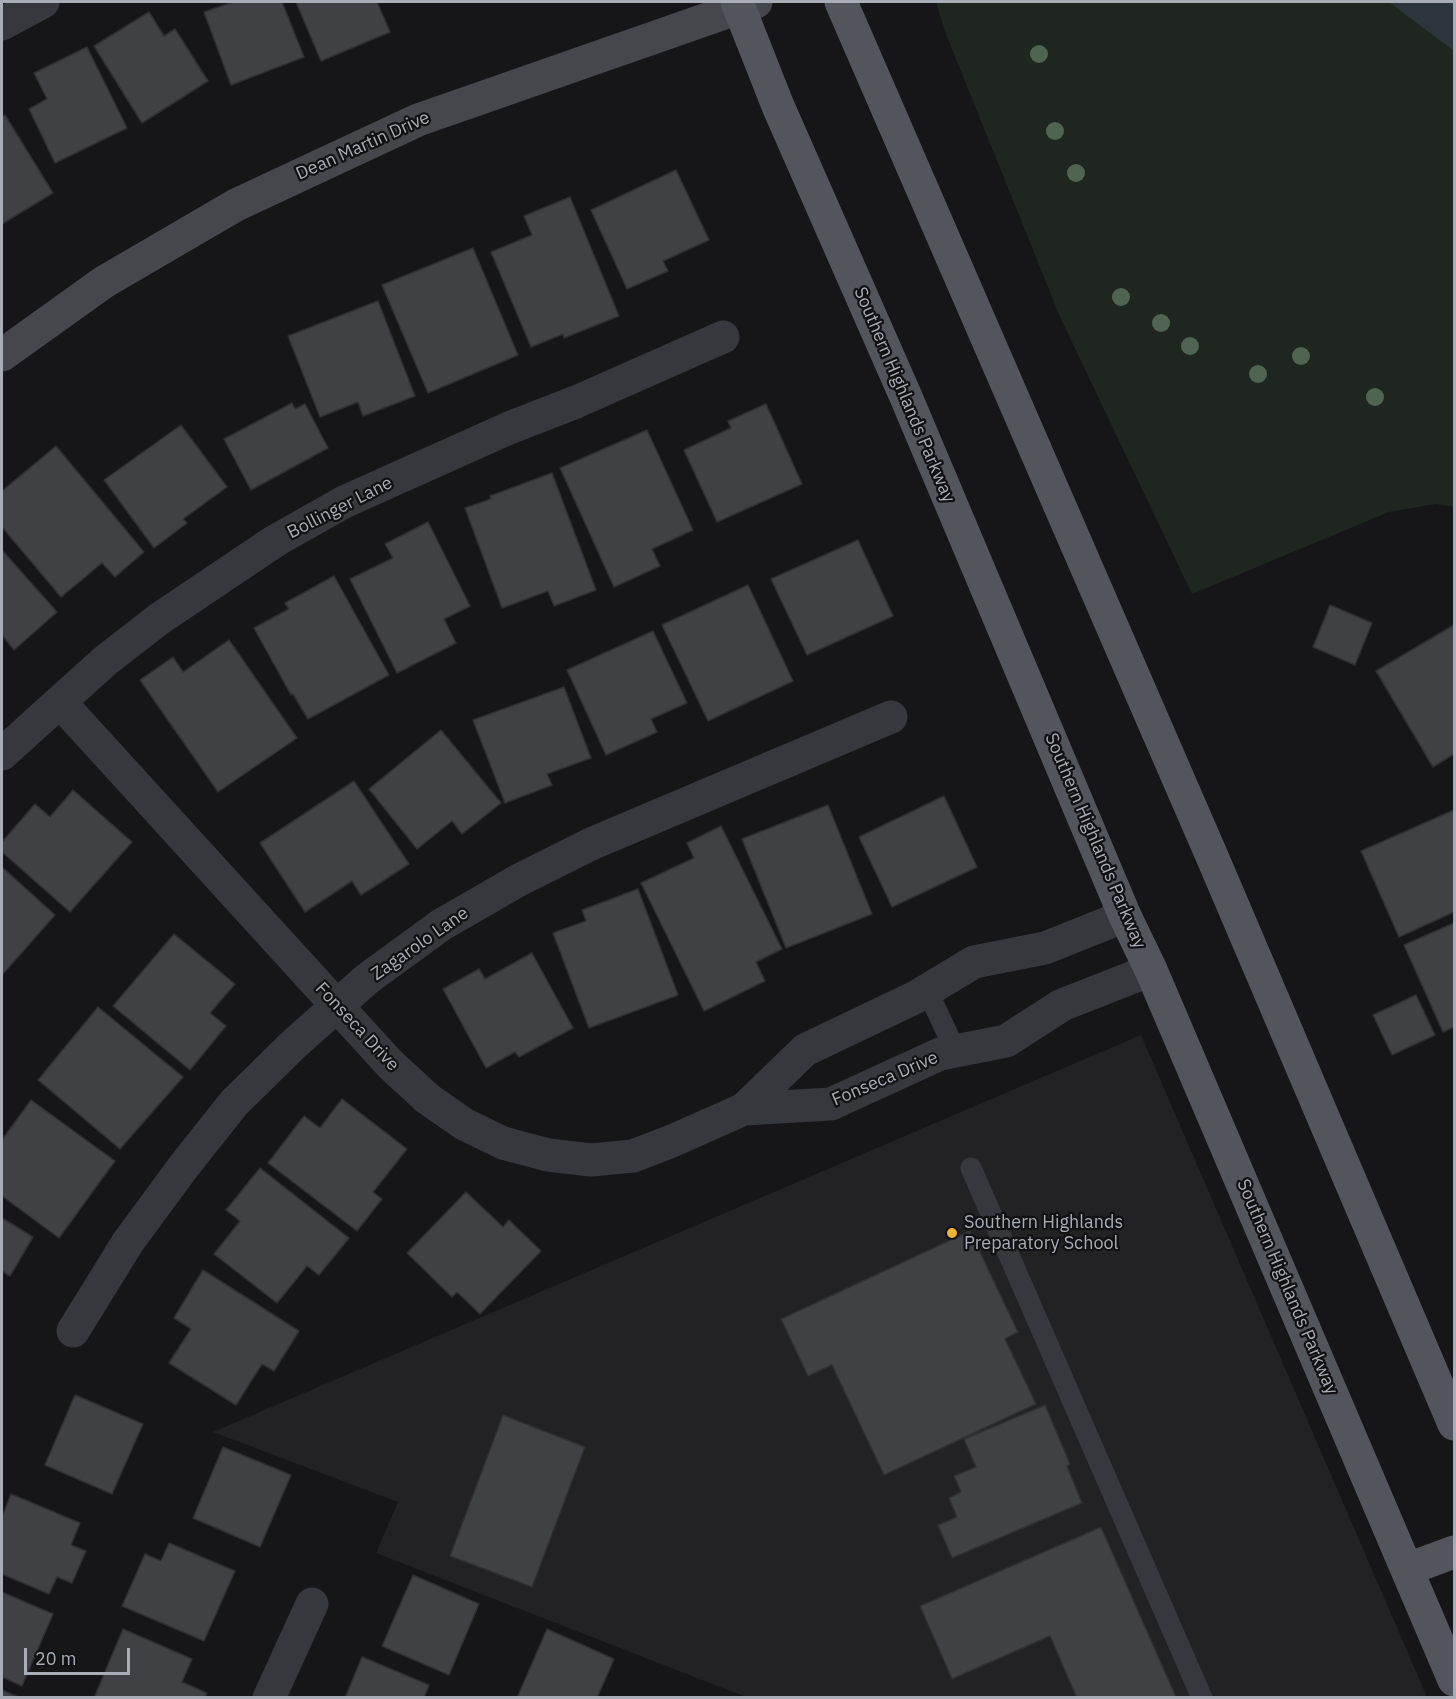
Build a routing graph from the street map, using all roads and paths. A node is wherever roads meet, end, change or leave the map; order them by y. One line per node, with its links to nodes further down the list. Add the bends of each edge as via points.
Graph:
1 (43, 2): 4 (street)
2 (842, 2): 18 (main road)
3 (744, 3): 6 (street, Dean Martin Drive, via 418,120 236,205 104,282); 10 (main road, Southern Highlands Parkway, via 778,106 906,397)
4 (2, 24)
5 (723, 337): 7 (street, Bollinger Lane, via 344,502 275,541 159,619)
6 (2, 355)
7 (60, 702): 9 (street, Bollinger Lane); 13 (street, Fonseca Drive)
8 (891, 717): 13 (street, Zagarolo Lane, via 591,844 519,880 441,925)
9 (2, 754)
10 (1125, 916): 11 (main road, Southern Highlands Parkway); 12 (street, Fonseca Drive, via 1045,948 974,962)
11 (1151, 970): 14 (street, Fonseca Drive, via 1062,1005 1006,1041); 20 (main road, Southern Highlands Parkway)
12 (927, 990): 14 (lane); 15 (street, Fonseca Drive, via 805,1050)
13 (337, 1006): 15 (street, Fonseca Drive, via 428,1100 502,1143 548,1155 591,1160 633,1156); 17 (street, Zagarolo Lane, via 227,1112 128,1242)
14 (955, 1050): 15 (street, Fonseca Drive, via 831,1104)
15 (744, 1109)
16 (971, 1168): 24 (lane)
17 (73, 1331)
18 (1455, 1424)
19 (1455, 1552): 20 (main road)
20 (1408, 1569): 22 (main road, Southern Highlands Parkway)
21 (312, 1604): 23 (street)
22 (1455, 1680)
23 (269, 1698)
24 (1202, 1698)

